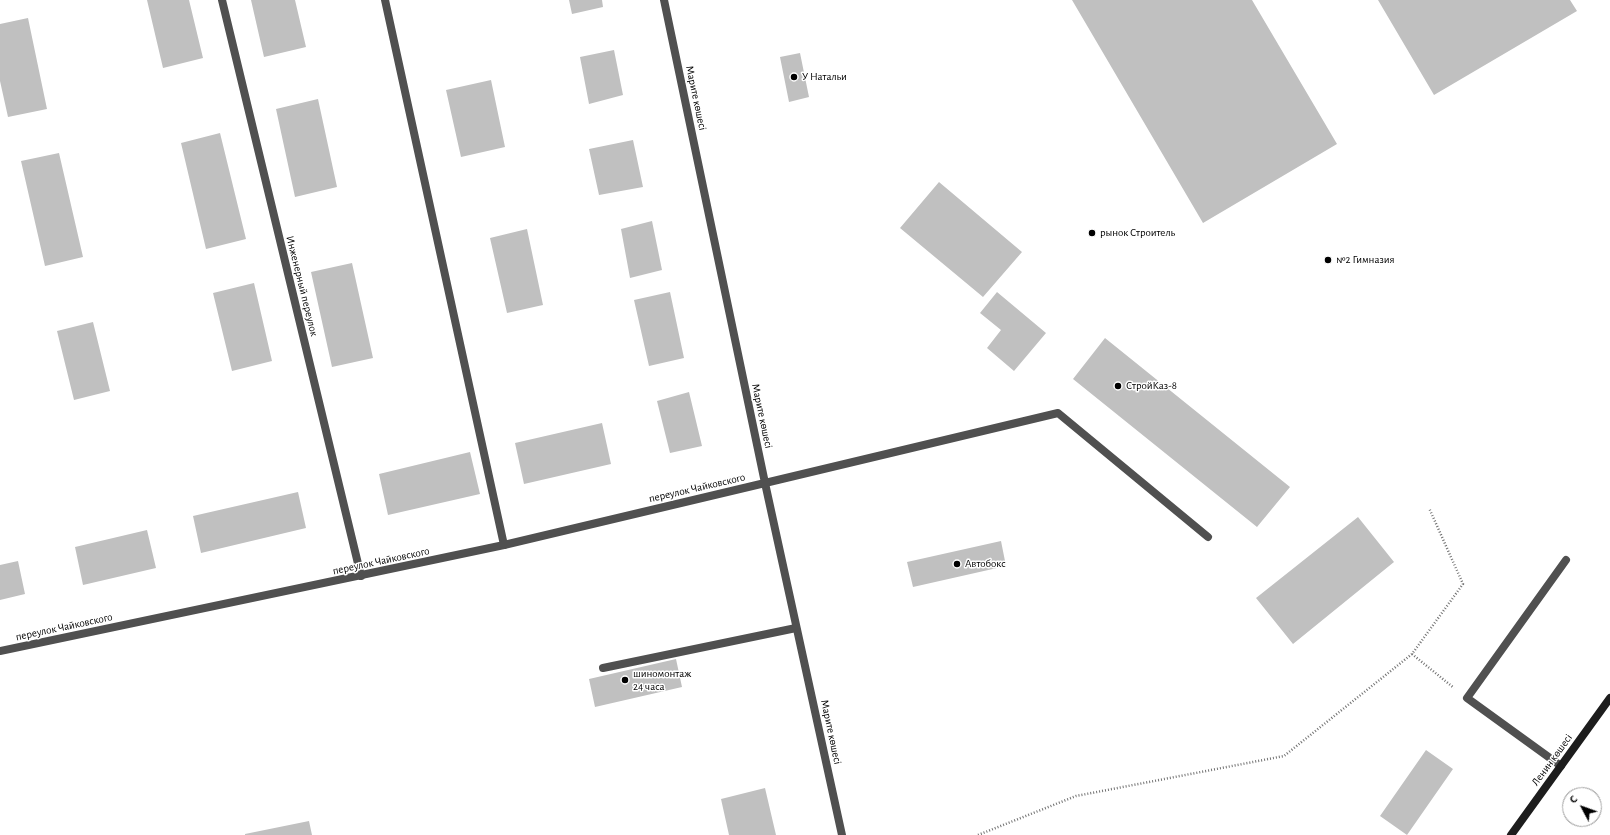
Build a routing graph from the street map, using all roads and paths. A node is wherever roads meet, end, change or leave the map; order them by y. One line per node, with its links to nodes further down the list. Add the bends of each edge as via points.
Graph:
1 (222, 0): 9 (street, Инженерный переулок)
2 (385, 0): 7 (street)
3 (664, 0): 4 (street, Марите көшесі)
4 (765, 483): 6 (street, переулок Чайковского, via 1058,413); 7 (street, переулок Чайковского); 10 (street, Марите көшесі)
5 (1429, 508): 12 (path, via 1463,584)
6 (1208, 537)
7 (504, 546): 9 (street, переулок Чайковского)
8 (1566, 560): 14 (street)
9 (361, 576): 11 (street, переулок Чайковского)
10 (796, 628): 13 (street); 17 (street, Марите көшесі)
11 (0, 652)
12 (1412, 654): 14 (path); 18 (path, via 1284,756 1076,796)
13 (603, 668)
14 (1467, 698): 16 (street)
15 (1610, 698): 16 (main road, Ленин көшесі)
16 (1561, 766): 19 (main road, Ленин көшесі)
17 (842, 835)
18 (978, 835)
19 (1511, 835)

